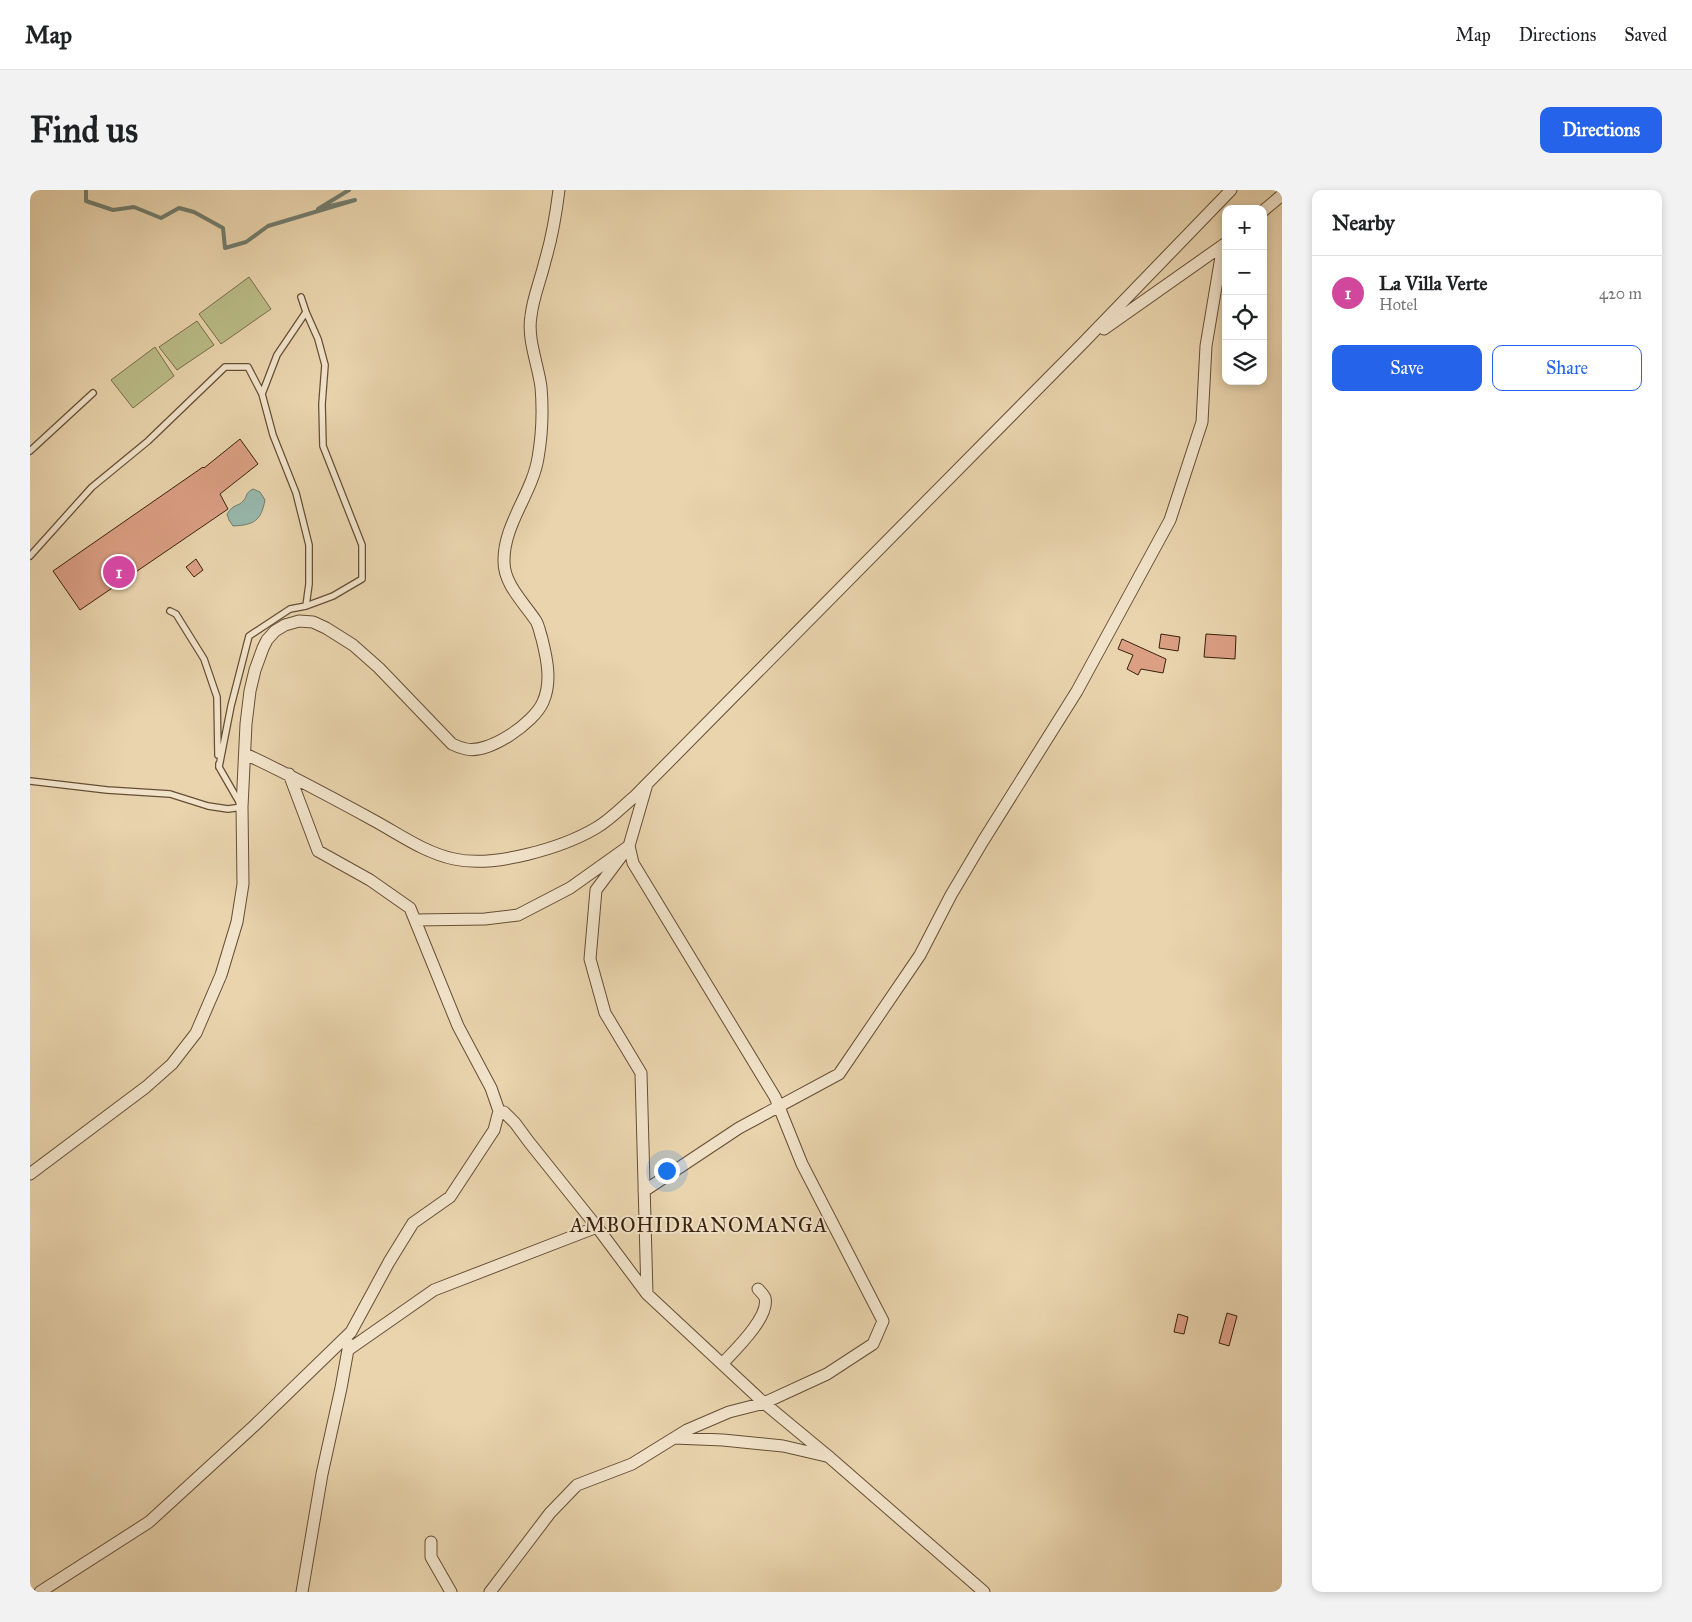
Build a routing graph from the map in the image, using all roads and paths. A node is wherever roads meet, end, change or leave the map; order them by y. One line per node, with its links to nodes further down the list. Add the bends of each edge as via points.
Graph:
1 (559, 190): 16 (street, via 546,259 530,317 541,387 542,430 538,460 504,550 510,584 538,624 548,667 543,704 516,731 487,747 466,749 452,744 379,668 353,646 326,628 300,621 275,631 263,648 250,691)
2 (1231, 190): 9 (street)
3 (1282, 195): 4 (street)
4 (1267, 208)
5 (1222, 246): 9 (street)
6 (1224, 250): 24 (street, via 1206,346 1202,422 1170,520 1077,692 978,849 920,955 839,1074)
7 (301, 297): 8 (lane)
8 (306, 312): 11 (lane, via 277,355); 14 (lane, via 325,365 323,446 362,545 362,579 333,596)
9 (1082, 344): 20 (street)
10 (93, 393): 12 (lane)
11 (262, 394): 13 (lane, via 248,367 225,368 148,441 92,487); 14 (lane, via 273,435 296,493 309,546)
12 (30, 452)
13 (30, 556)
14 (306, 606): 17 (lane, via 290,609 249,636)
15 (170, 611): 17 (lane, via 176,614 204,659 217,697)
16 (245, 754): 18 (street); 21 (street)
17 (219, 767): 21 (lane)
18 (289, 774): 20 (street, via 428,850 468,862 484,862 567,843 598,827); 23 (street, via 318,851 370,880 410,908)
19 (30, 781): 21 (lane, via 170,794 208,806)
20 (648, 782): 22 (street)
21 (242, 807): 26 (street, via 243,884 237,922 221,975 196,1033 172,1064 146,1088)
22 (630, 846): 23 (street, via 570,888 518,915); 24 (street, via 633,863); 27 (street, via 596,890 590,959 605,1013 641,1073)
23 (415, 920): 25 (street, via 458,1026 491,1088)
24 (780, 1107): 27 (street, via 739,1128); 34 (street, via 802,1164 883,1321 873,1344 827,1374)
25 (499, 1111): 28 (street, via 515,1122); 31 (street, via 494,1130 450,1197 413,1223)
26 (30, 1174)
27 (644, 1191): 30 (street)
28 (597, 1226): 30 (street); 32 (street, via 434,1290)
29 (758, 1289): 33 (street, via 765,1298 765,1310)
30 (647, 1294): 33 (street)
31 (351, 1332): 32 (street); 38 (street, via 149,1522)
32 (348, 1350): 39 (street)
33 (722, 1364): 34 (street)
34 (764, 1403): 35 (street, via 729,1412); 36 (street)
35 (674, 1438): 36 (street, via 783,1446); 41 (street, via 632,1464 577,1485 550,1513)
36 (828, 1456): 42 (street)
37 (431, 1542): 40 (street, via 431,1557)
38 (40, 1592)
39 (302, 1592)
40 (451, 1592)
41 (490, 1592)
42 (984, 1592)

